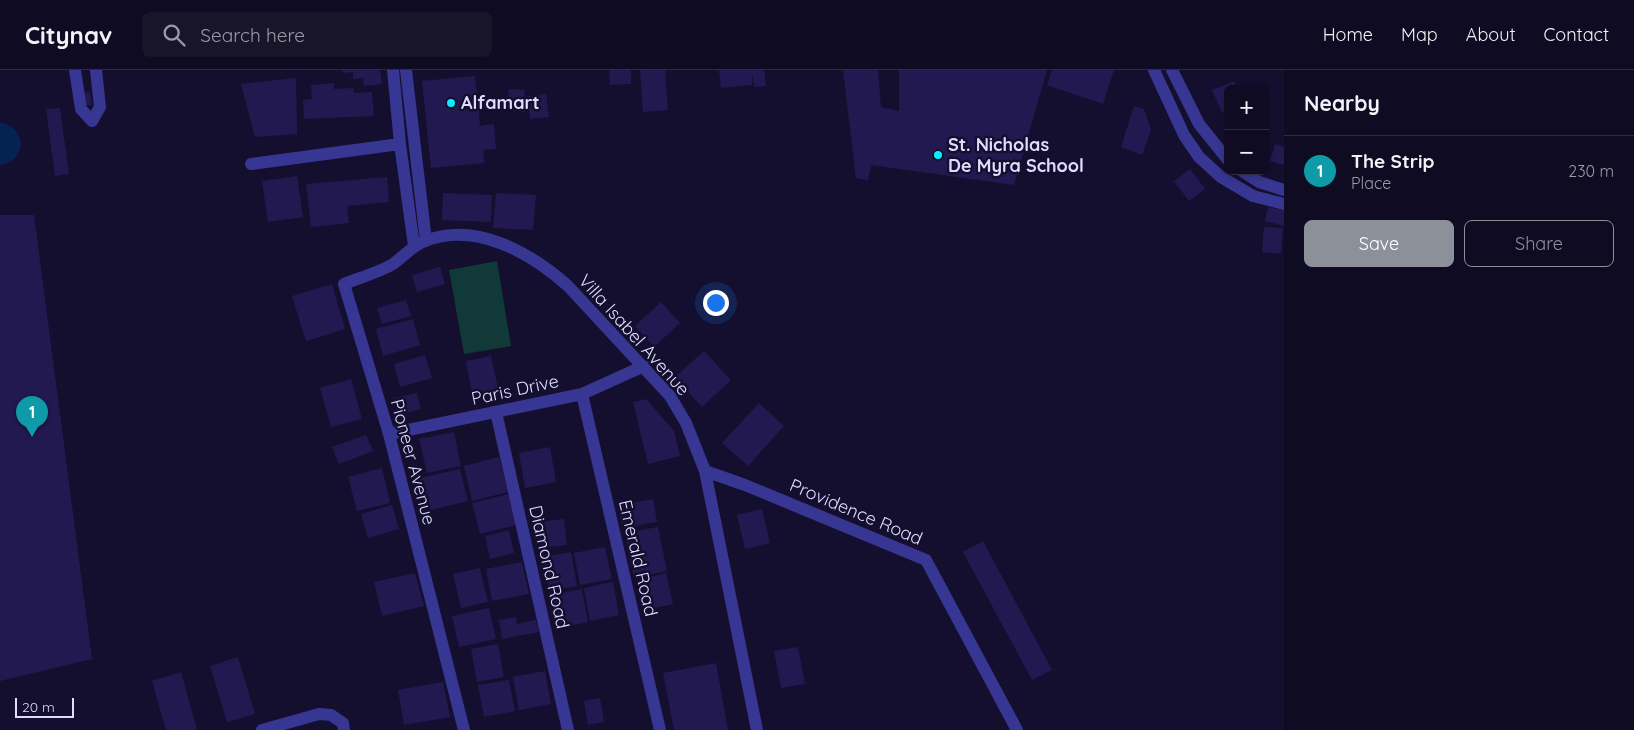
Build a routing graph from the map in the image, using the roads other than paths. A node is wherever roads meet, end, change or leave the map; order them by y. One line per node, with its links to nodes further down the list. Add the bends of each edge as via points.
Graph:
1 (75, 70): 2 (street, via 81,109 92,121 100,107)
2 (96, 70)
3 (392, 70): 7 (street)
4 (406, 70): 13 (street)
5 (1154, 70): 12 (street, via 1184,135 1199,156 1221,177 1253,196)
6 (1172, 70): 8 (street, via 1199,124)
7 (400, 144): 9 (street); 14 (street)
8 (1224, 155)
9 (251, 164)
10 (1248, 175): 11 (street)
11 (1284, 190)
12 (1284, 204)
13 (426, 240): 14 (street, Villa Isabel Avenue); 15 (street, Villa Isabel Avenue, via 468,236 488,240 540,262 568,286)
14 (414, 246): 18 (street, Pioneer Avenue, via 393,264 344,284)
15 (644, 366): 16 (street, Paris Drive); 19 (street, Villa Isabel Avenue, via 670,396 686,423)
16 (582, 394): 17 (street, Paris Drive); 24 (street, Emerald Road)
17 (496, 412): 18 (street, Paris Drive); 23 (street, Diamond Road)
18 (389, 434): 22 (street, Pioneer Avenue)
19 (705, 471): 25 (street, Villa Isabel Avenue); 26 (street, Providence Road, via 926,560)
20 (343, 727): 21 (street, via 331,716 319,714)
21 (262, 730)
22 (464, 730)
23 (568, 730)
24 (660, 730)
25 (757, 730)
26 (1017, 730)

